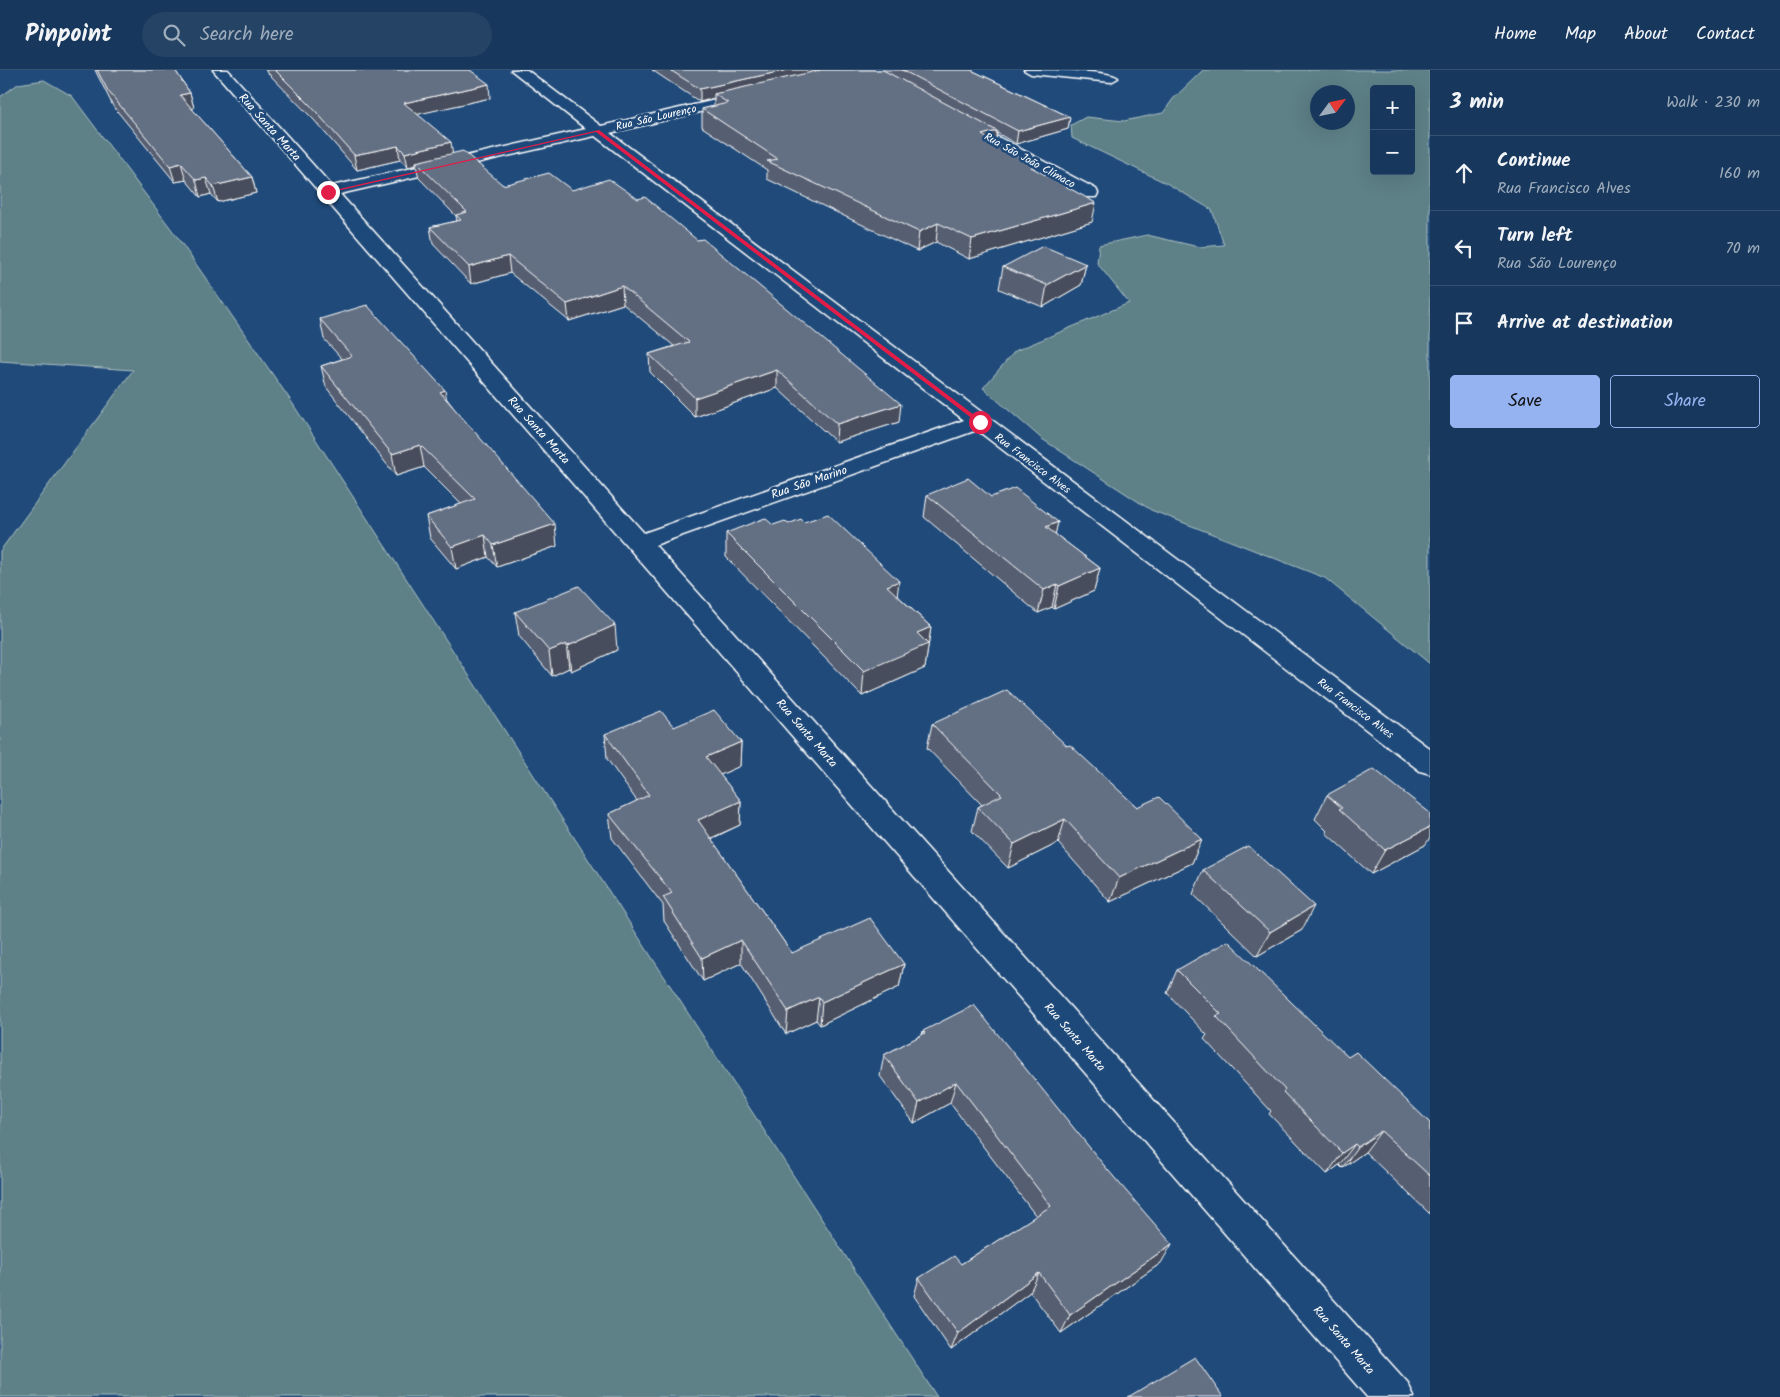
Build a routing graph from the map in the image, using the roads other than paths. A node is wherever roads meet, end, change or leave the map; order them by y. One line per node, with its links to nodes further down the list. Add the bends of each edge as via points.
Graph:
1 (220, 70): 8 (street, Rua Santa Marta)
2 (518, 70): 7 (street, Rua Francisco Alves)
3 (1031, 70): 4 (street)
4 (1111, 78)
5 (770, 91): 7 (street, Rua São Lourenço)
6 (952, 117): 9 (street, Rua São João Clímaco)
7 (597, 130): 8 (street, Rua São Lourenço); 10 (street, Rua Francisco Alves)
8 (328, 192): 11 (street, Rua Santa Marta)
9 (1090, 193)
10 (980, 422): 11 (street, Rua São Marino); 12 (street, Rua Francisco Alves)
11 (639, 543): 13 (street, Rua Santa Marta)
12 (1430, 764)
13 (1394, 1397)

